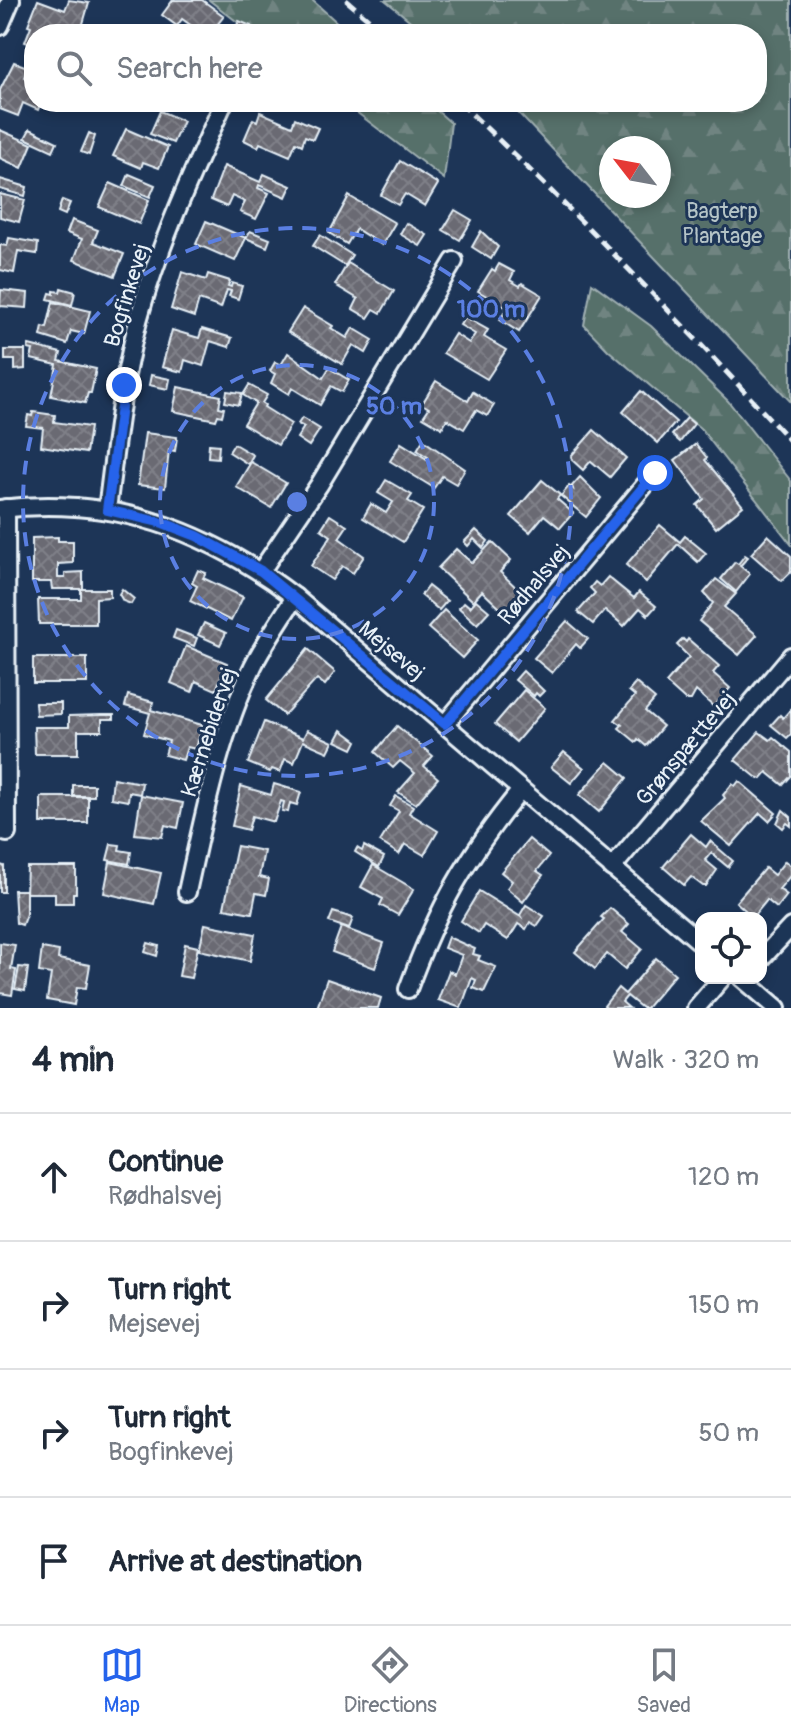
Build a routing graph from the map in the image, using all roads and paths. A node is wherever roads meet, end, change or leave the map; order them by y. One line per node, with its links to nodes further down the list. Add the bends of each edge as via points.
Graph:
1 (11, 0): 2 (street)
2 (0, 26)
3 (220, 112): 7 (street, Bogfinkevej, via 143,301 124,385)
4 (454, 261): 8 (street)
5 (655, 473): 11 (street, Rødhalsvej)
6 (3, 508): 7 (street, Mejsevej); 13 (street)
7 (107, 510): 8 (street, Mejsevej, via 186,531)
8 (261, 571): 9 (street, Mejsevej)
9 (295, 597): 11 (street, Mejsevej); 15 (street, Kærnebidervej, via 254,664 231,719)
10 (791, 656): 14 (street, Grønspættevej)
11 (445, 724): 12 (street, Mejsevej)
12 (521, 790): 14 (street, Mejsevej); 21 (street, via 453,883)
13 (7, 833)
14 (612, 868): 17 (street, Mejsevej)
15 (187, 892)
16 (791, 927): 18 (street)
17 (695, 938)
18 (767, 953)
19 (717, 984): 22 (street)
20 (750, 984): 23 (street)
21 (408, 989)
22 (696, 1008)
23 (777, 1008)

